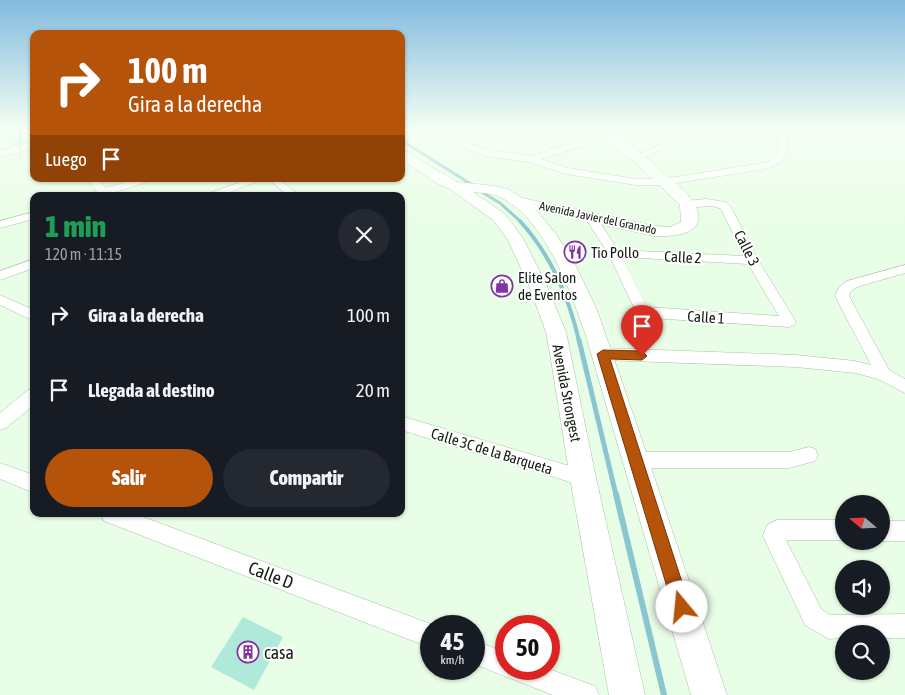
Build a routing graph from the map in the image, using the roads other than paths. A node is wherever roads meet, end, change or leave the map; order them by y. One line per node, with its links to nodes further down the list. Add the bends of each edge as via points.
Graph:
1 (417, 163): 10 (street, Avenida Strongest, via 443,181)
2 (542, 163): 9 (street, via 566,171 636,182)
3 (644, 163): 9 (street)
4 (774, 163): 9 (street)
5 (95, 182): 11 (street)
6 (137, 182): 11 (street)
7 (250, 182): 12 (street)
8 (277, 182): 13 (street)
9 (663, 182): 15 (street)
10 (460, 186): 14 (street, via 501,192); 36 (street, Avenida Strongest, via 499,217 516,240 538,286 556,332)
11 (104, 192)
12 (222, 192)
13 (290, 192)
14 (516, 201): 17 (street, Avenida Javier del Granado); 27 (street, via 547,233 579,288)
15 (687, 204): 17 (street, Avenida Javier del Granado, via 689,225 672,232); 20 (street, Calle 3, via 711,202 726,207)
16 (30, 216): 18 (street)
17 (590, 216): 19 (street, Calle 1)
18 (0, 225)
19 (614, 253): 20 (street, Calle 2); 26 (street, Calle 1, via 642,311)
20 (752, 260): 26 (street, Calle 3)
21 (30, 265): 23 (street)
22 (905, 269): 28 (street, via 852,284 842,296)
23 (0, 276)
24 (0, 299): 25 (street)
25 (30, 314)
26 (789, 322)
27 (603, 354): 28 (street, via 796,361 854,367); 34 (street)
28 (883, 374): 29 (street)
29 (905, 388)
30 (30, 398): 31 (street)
31 (0, 423)
32 (405, 424): 36 (street, Calle 3C de la Barqueta)
33 (809, 456): 34 (street, via 789,460)
34 (636, 460): 44 (street)
35 (0, 472): 37 (street)
36 (583, 478): 47 (street, Avenida Strongest)
37 (30, 483)
38 (119, 517): 43 (street, Calle D)
39 (835, 530): 42 (street, via 774,532 773,536 813,617 829,627)
40 (890, 531): 41 (street)
41 (905, 531)
42 (905, 626)
43 (420, 632)
44 (699, 662): 48 (street); 49 (street)
45 (546, 680): 46 (street)
46 (586, 695)
47 (627, 695)
48 (709, 695)
49 (718, 695)

